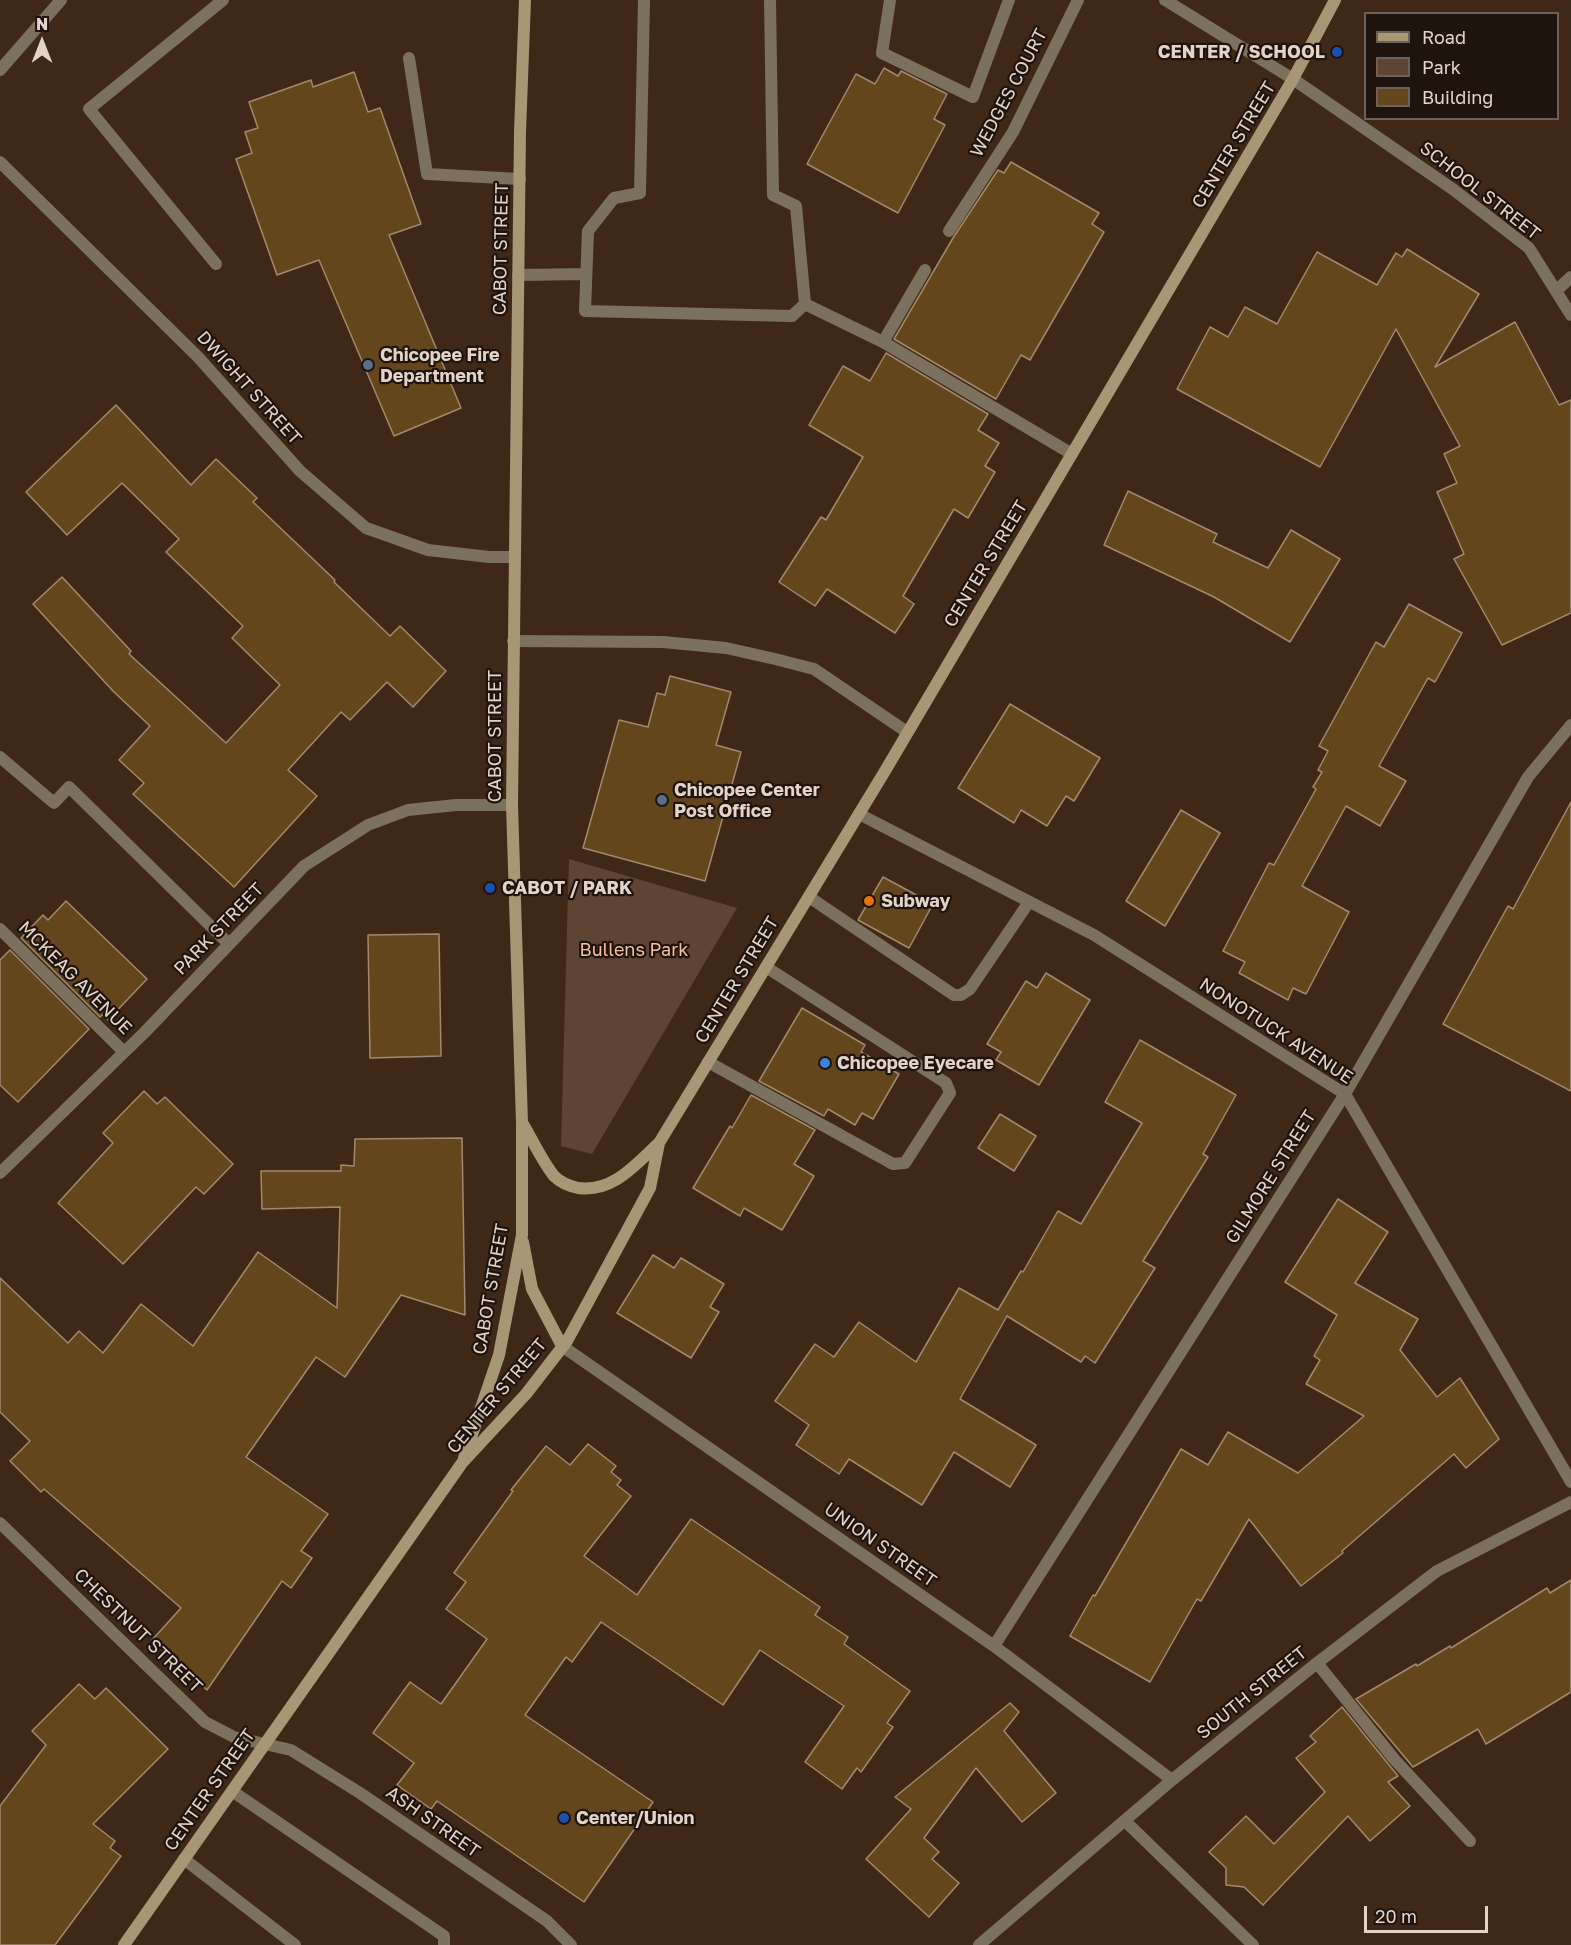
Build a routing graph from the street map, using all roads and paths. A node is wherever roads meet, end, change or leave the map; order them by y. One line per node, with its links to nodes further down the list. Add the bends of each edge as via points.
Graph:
1 (61, 0): 12 (street)
2 (223, 0): 17 (street, via 89,109)
3 (525, 0): 15 (main road, CABOT STREET)
4 (644, 0): 19 (street, via 640,193 614,198 588,231)
5 (770, 0): 23 (street, via 773,195 796,206)
6 (890, 0): 7 (street, via 882,53 973,97)
7 (1009, 0)
8 (1078, 0): 16 (street, WEDGES COURT, via 1013,132)
9 (1165, 0): 13 (street, SCHOOL STREET)
10 (1335, 0): 13 (main road, CENTER STREET)
11 (409, 58): 15 (street, via 427,174)
12 (0, 70)
13 (1293, 79): 22 (street, SCHOOL STREET, via 1454,190 1529,248); 26 (main road, CENTER STREET)
14 (0, 162): 27 (street, DWIGHT STREET, via 198,357 300,471 366,528 429,550)
15 (519, 179): 20 (main road, CABOT STREET)
16 (949, 231)
17 (216, 264)
18 (925, 270): 25 (street)
19 (586, 274): 20 (street); 23 (street, via 585,311 792,315)
20 (518, 275): 27 (main road, CABOT STREET)
21 (1571, 278): 22 (street)
22 (1556, 291): 24 (street, SCHOOL STREET)
23 (805, 304): 25 (street)
24 (1571, 315)
25 (883, 342): 26 (street)
26 (1072, 454): 30 (main road, CENTER STREET)
27 (514, 557): 28 (main road, CABOT STREET)
28 (513, 641): 30 (street, via 663,642 726,648 775,659 814,669); 32 (main road, CABOT STREET)
29 (1571, 725): 41 (street, GILMORE STREET, via 1528,777)
30 (907, 732): 33 (main road, CENTER STREET)
31 (0, 757): 37 (street, via 54,803 69,788)
32 (512, 806): 37 (street, PARK STREET, via 408,810 368,825 303,866); 42 (main road, CABOT STREET)
33 (859, 814): 34 (main road, CENTER STREET); 35 (street, NONOTUCK AVENUE)
34 (808, 897): 35 (street, via 954,995 970,988); 38 (main road, CENTER STREET)
35 (1029, 902): 41 (street, NONOTUCK AVENUE, via 1094,935)
36 (0, 929): 39 (street, MCKEAG AVENUE)
37 (230, 944): 39 (street, PARK STREET)
38 (766, 967): 40 (main road, CENTER STREET); 40 (street, via 946,1083 950,1093 905,1163 893,1164)
39 (124, 1052): 44 (street, PARK STREET)
40 (708, 1062): 43 (main road, CENTER STREET)
41 (1345, 1094): 48 (street, NONOTUCK AVENUE); 51 (street, GILMORE STREET)
42 (522, 1123): 43 (main road, via 554,1176 568,1186 586,1189 604,1187 620,1178); 45 (main road, CABOT STREET)
43 (659, 1143): 46 (main road, CENTER STREET, via 650,1188)
44 (0, 1173)
45 (522, 1234): 46 (main road, via 532,1289); 47 (main road, CABOT STREET, via 499,1355)
46 (562, 1347): 47 (main road, CENTER STREET, via 526,1394); 51 (street, UNION STREET)
47 (462, 1463): 53 (main road, CENTER STREET)
48 (1571, 1482)
49 (1571, 1502): 52 (street, SOUTH STREET, via 1437,1571)
50 (0, 1523): 53 (street, CHESTNUT STREET, via 205,1722 234,1737)
51 (994, 1646): 54 (street, UNION STREET)
52 (1317, 1663): 54 (street, SOUTH STREET); 57 (street, via 1394,1759)
53 (264, 1744): 55 (main road, CENTER STREET); 62 (street, ASH STREET, via 291,1750 360,1793 547,1921)
54 (1172, 1780): 56 (street, SOUTH STREET)
55 (232, 1791): 58 (main road, CENTER STREET); 61 (street, via 444,1936)
56 (1125, 1821): 63 (street, SOUTH STREET); 64 (street)
57 (1470, 1841)
58 (184, 1859): 59 (main road, CENTER STREET); 60 (street)
59 (124, 1945)
60 (295, 1945)
61 (444, 1945)
62 (571, 1945)
63 (979, 1945)
64 (1253, 1945)

